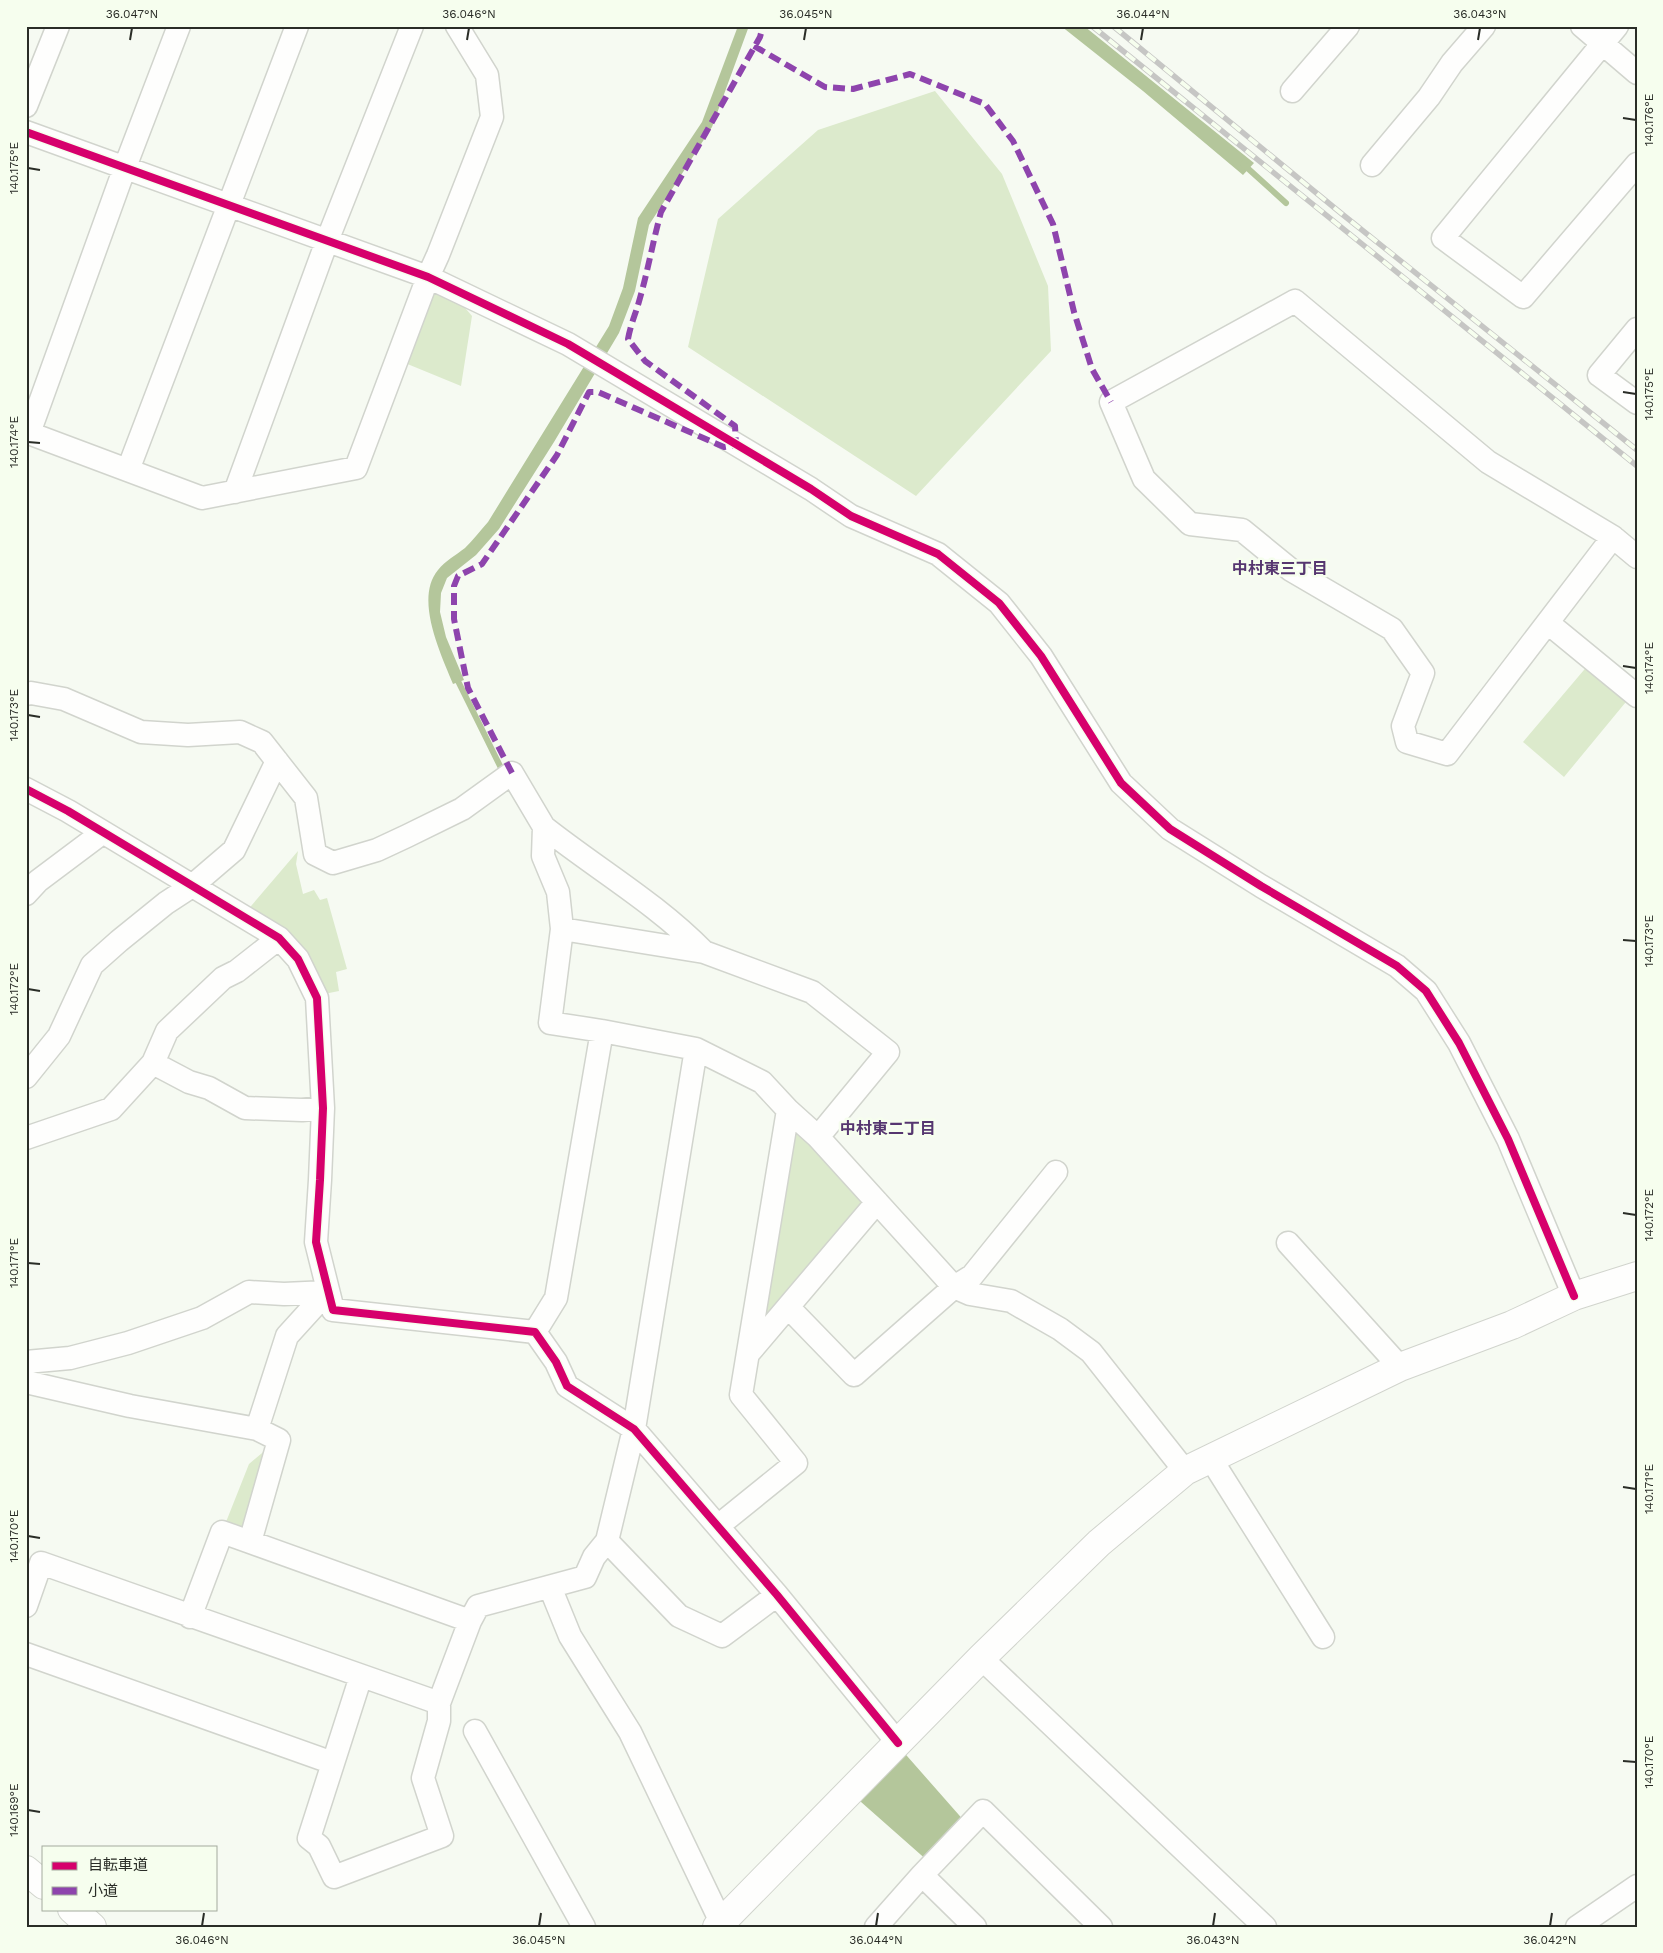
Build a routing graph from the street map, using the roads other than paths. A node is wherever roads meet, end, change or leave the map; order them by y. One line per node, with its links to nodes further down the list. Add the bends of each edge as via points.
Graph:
1 (58, 26): 13 (street)
2 (179, 26): 17 (street)
3 (297, 26): 18 (street)
4 (412, 26): 19 (street)
5 (457, 26): 20 (street, via 487,75 492,117)
6 (1348, 26): 12 (street)
7 (1484, 26): 16 (street)
8 (1582, 26): 10 (street)
9 (1617, 26): 10 (street)
10 (1603, 44): 11 (street); 15 (street, via 1443,238 1523,297)
11 (1637, 73)
12 (1292, 91)
13 (26, 106)
14 (26, 132): 17 (street)
15 (1637, 164)
16 (1372, 165)
17 (125, 167): 18 (street); 23 (street)
18 (228, 205): 19 (street); 24 (street)
19 (327, 241): 20 (street); 25 (street)
20 (428, 277): 25 (street, via 356,468); 54 (street, via 568,344 851,516 938,554 999,603 1041,656 1121,782 1170,829 1398,966 1426,991 1459,1043 1508,1139)
21 (1637, 329): 22 (street, via 1599,375)
22 (1637, 403)
23 (28, 432): 24 (street)
24 (128, 470): 25 (street, via 202,498)
25 (235, 492)
26 (1613, 538): 27 (street); 28 (street); 28 (street, via 1488,462 1295,301 1111,402 1144,479 1190,524 1242,530 1291,570 1392,629 1423,673 1403,726 1407,742 1447,754)
27 (1637, 557)
28 (1548, 624): 30 (street)
29 (26, 694): 31 (street, via 64,699 141,732 188,735 240,732 262,742)
30 (1637, 696)
31 (277, 761): 33 (street, via 306,798 315,854 333,862 377,850 462,809 512,773); 35 (street, via 234,850)
32 (26, 789): 34 (street)
33 (544, 827): 37 (street, via 543,856 558,892); 39 (street, via 635,892)
34 (102, 833): 35 (street); 36 (street)
35 (192, 886): 38 (street); 43 (street, via 92,965 59,1036)
36 (26, 894)
37 (562, 929): 39 (street); 40 (street, via 550,1023)
38 (279, 938): 42 (street, via 223,978 167,1031); 44 (street, via 298,959 318,998)
39 (704, 952): 46 (street, via 812,992 888,1052)
40 (602, 1031): 41 (street); 56 (street, via 556,1298)
41 (696, 1049): 45 (street, via 762,1082); 62 (street)
42 (153, 1063): 44 (street, via 246,1108); 47 (street, via 111,1108)
43 (26, 1077)
44 (323, 1108): 53 (street, via 316,1242)
45 (788, 1110): 46 (street); 57 (street)
46 (818, 1137): 49 (street)
47 (26, 1138)
48 (1056, 1172): 52 (street, via 972,1276)
49 (877, 1202): 52 (street); 55 (street)
50 (1288, 1242): 59 (street)
51 (1637, 1276): 54 (street)
52 (954, 1287): 55 (street, via 854,1375); 64 (street, via 970,1294 1011,1301 1060,1329 1091,1352)
53 (327, 1292): 56 (street, via 333,1310); 58 (street, via 249,1292 202,1318 128,1343 70,1358); 61 (street, via 287,1336)
54 (1574, 1296): 59 (street, via 1512,1325)
55 (788, 1307): 57 (street)
56 (535, 1332): 62 (street, via 556,1362 567,1386)
57 (748, 1354): 65 (street, via 741,1395 796,1463)
58 (26, 1362)
59 (1400, 1368): 63 (street)
60 (26, 1382): 61 (street, via 130,1406)
61 (257, 1429): 67 (street, via 279,1440)
62 (634, 1429): 65 (street); 66 (street)
63 (1210, 1459): 64 (street); 73 (street)
64 (1185, 1471): 75 (street, via 1099,1543)
65 (718, 1526): 69 (street)
66 (607, 1541): 68 (street, via 594,1556 585,1577); 69 (street, via 679,1616 722,1636)
67 (250, 1542): 71 (street, via 222,1532); 72 (street)
68 (550, 1587): 72 (street, via 478,1606); 86 (street, via 570,1636 630,1732)
69 (776, 1595): 79 (street)
70 (26, 1606): 71 (street, via 41,1563)
71 (190, 1617): 76 (street)
72 (470, 1621): 77 (street)
73 (1323, 1637)
74 (26, 1654): 80 (street)
75 (981, 1658): 79 (street); 92 (street)
76 (361, 1676): 77 (street); 80 (street)
77 (439, 1703): 80 (street, via 439,1722 423,1778 442,1836 334,1877 319,1846 309,1838)
78 (475, 1732): 88 (street)
79 (898, 1743): 86 (street)
80 (333, 1763)
81 (26, 1870): 83 (street)
82 (922, 1875): 89 (street); 90 (street); 91 (street, via 983,1811)
83 (42, 1883)
84 (1637, 1886): 93 (street)
85 (73, 1910): 87 (street)
86 (719, 1924)
87 (92, 1927)
88 (584, 1927)
89 (876, 1927)
90 (975, 1927)
91 (1101, 1927)
92 (1265, 1927)
93 (1577, 1927)

